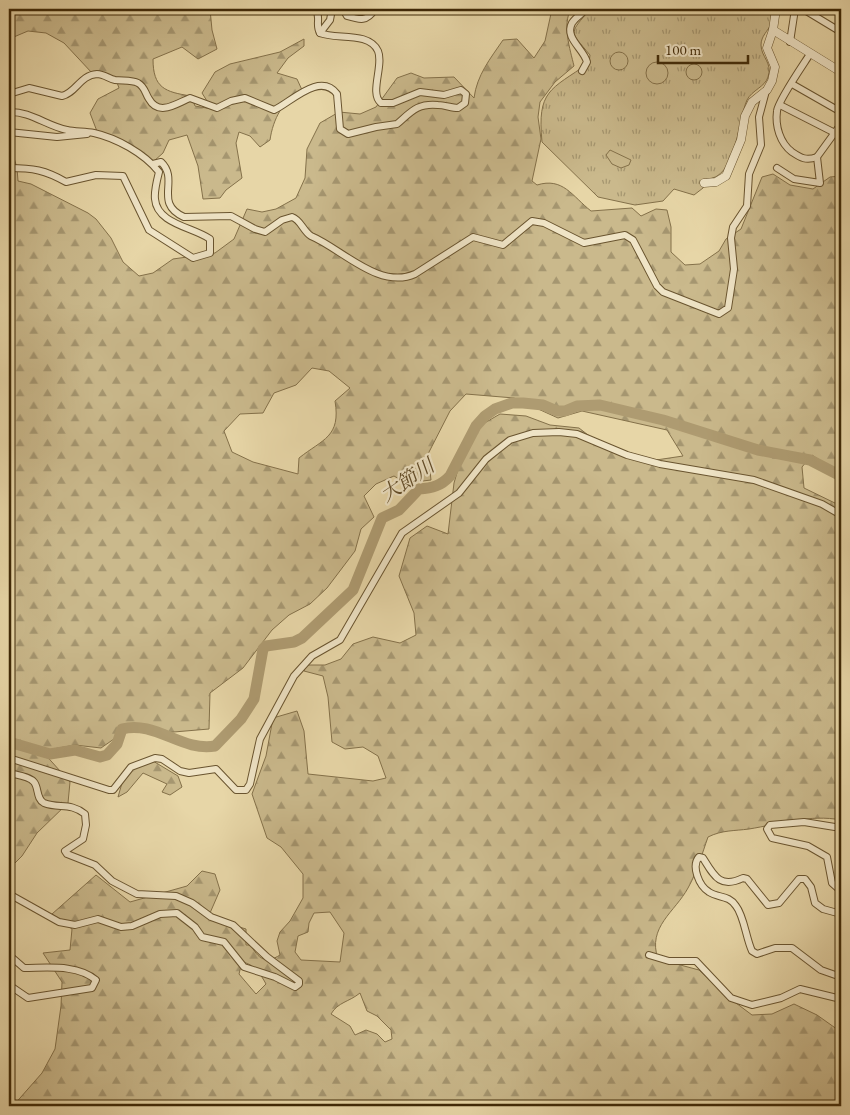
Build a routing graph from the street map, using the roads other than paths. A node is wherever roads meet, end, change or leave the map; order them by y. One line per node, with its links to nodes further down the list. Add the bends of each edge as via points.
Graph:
1 (316, 9): 11 (street)
2 (332, 9): 11 (street, via 330,20)
3 (343, 9): 4 (street, via 347,16 360,20 367,18)
4 (375, 9)
5 (586, 9): 14 (street, via 574,21 570,31 586,57)
6 (776, 9): 9 (street)
7 (795, 9): 12 (street)
8 (803, 9): 10 (street)
9 (773, 30): 12 (street); 17 (street, via 767,48 775,71)
10 (841, 32)
11 (320, 33): 18 (street, via 327,37 350,35 377,48 376,96 381,104 393,103 420,92 444,95 461,90 466,94 465,103 458,108 437,104 418,106 397,124 348,134 339,126 337,94 324,86 299,93 274,110 245,98 217,108 190,98 169,108 161,108 152,103 137,83 113,80 100,74 89,75 67,95 29,88)
12 (790, 42): 13 (street)
13 (810, 54): 15 (street); 16 (street)
14 (582, 72)
15 (841, 72)
16 (792, 84): 19 (street); 21 (street)
17 (767, 90): 27 (street, via 759,117 762,145 749,174 747,206 733,227 731,238 734,269 731,294 728,308 719,314 663,292 633,240 625,235 584,243 544,223 532,221 503,245 473,237 415,274 395,277 369,270 305,233 299,221 292,217 261,232 231,216 184,217 168,203 166,168 161,162); 30 (street, via 752,102 745,116 741,140 726,176 716,182)
18 (9, 94)
19 (780, 105): 24 (street); 26 (street, via 776,110 784,146 802,158)
20 (9, 112): 25 (street, via 19,111 67,131)
21 (841, 112)
22 (841, 124): 24 (street)
23 (9, 132): 25 (street, via 57,137)
24 (836, 132): 26 (street)
25 (93, 133): 27 (street, via 116,140)
26 (816, 157): 29 (street, via 820,183 794,179)
27 (153, 164): 28 (street, via 159,172 154,198 157,209 174,223 210,239 210,253 193,258 154,236 123,176 96,175 66,182 49,172)
28 (9, 168)
29 (777, 168)
30 (704, 182)
31 (841, 515): 32 (street, via 822,504 762,482 660,464 577,434 521,435 486,459 459,493 402,533 340,640 312,656 294,676 260,740 246,790 236,790 216,769 189,773 162,759 154,758 131,767 113,790 109,790)
32 (9, 758)
33 (9, 773): 36 (street, via 29,778 35,783 44,803 77,808 85,814 82,839 65,850 67,854 95,865 112,882 137,894 176,896 192,902 211,917 233,925 267,957 288,970 299,984 295,987 244,968 224,942 202,937 177,913 160,914 132,926 121,927 98,919 75,925 54,919)
34 (841, 828): 35 (street, via 804,822 770,825 767,829 772,838 808,846 827,857 832,883)
35 (841, 891)
36 (9, 894)
37 (841, 914): 40 (street, via 815,903 805,879 798,879 779,903 768,905 747,879 726,883 713,875 703,858 698,857 696,861 702,885 736,906 752,951 757,954 775,948 792,948 821,970)
38 (9, 955): 41 (street, via 24,968 62,968 79,971 96,980 92,988 28,998)
39 (649, 955): 42 (street, via 669,961 696,961 731,998 752,1005 800,990)
40 (841, 977)
41 (9, 985)
42 (841, 1000)

